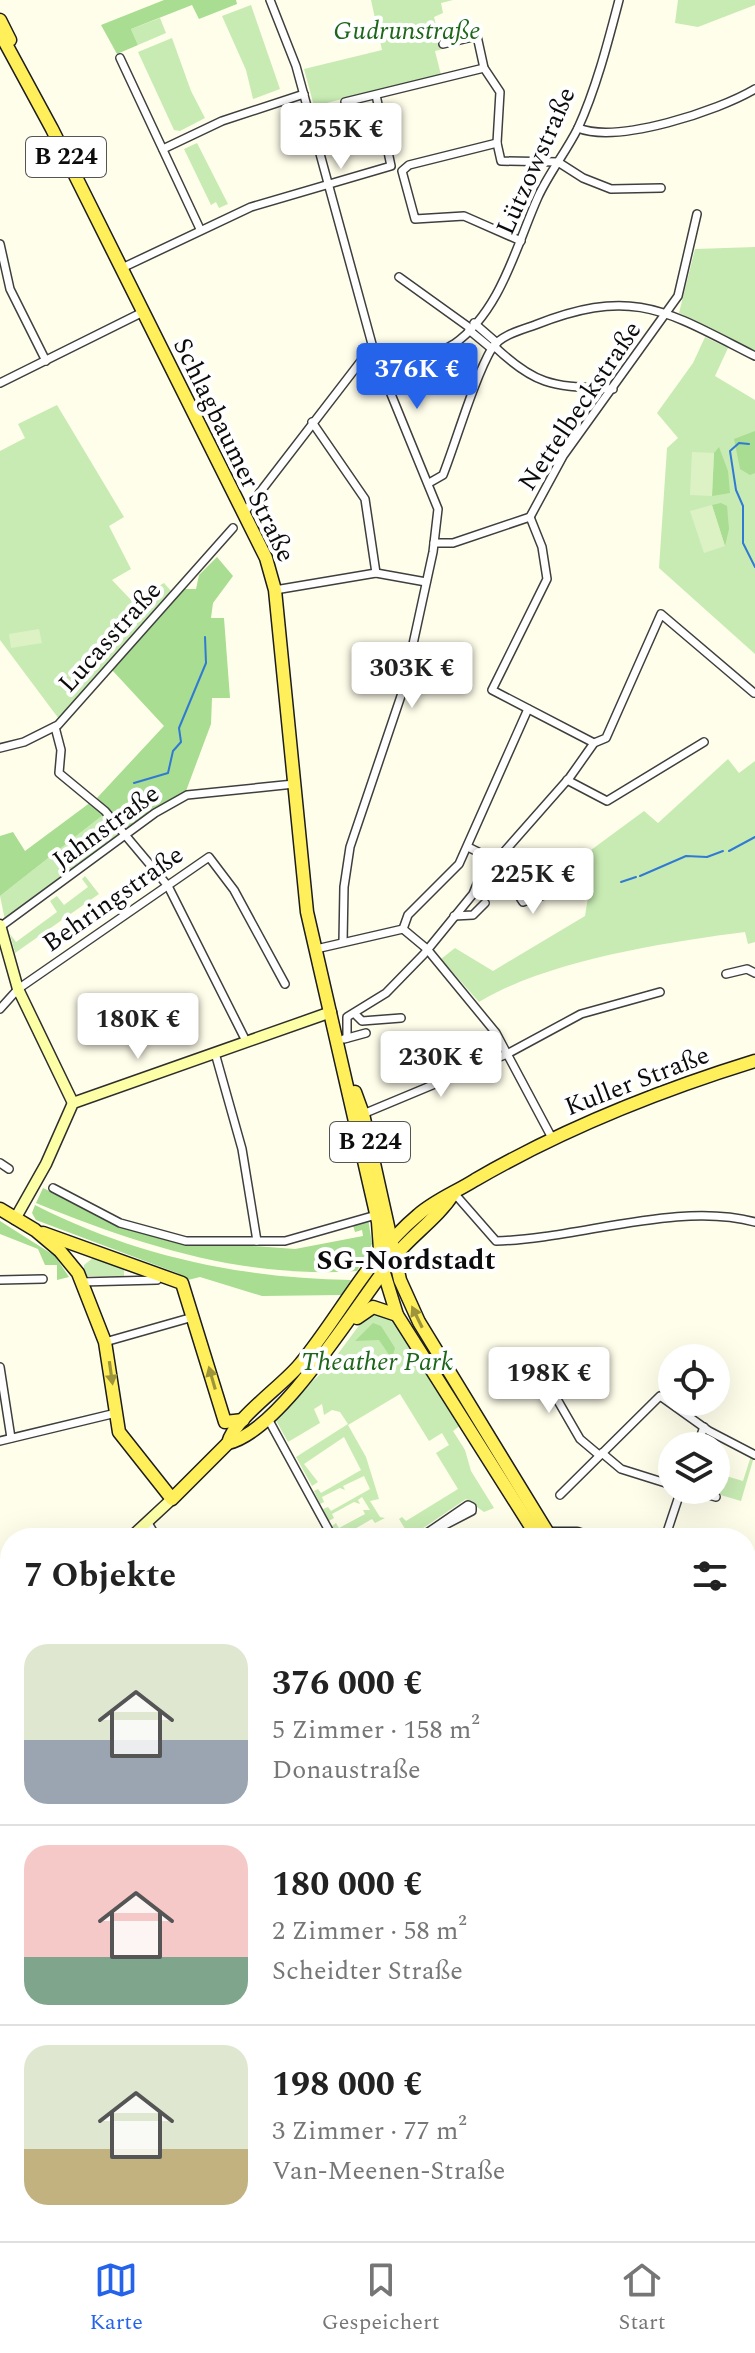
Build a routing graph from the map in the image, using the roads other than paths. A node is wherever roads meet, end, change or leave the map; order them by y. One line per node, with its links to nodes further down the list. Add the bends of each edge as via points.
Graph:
1 (270, 0): 10 (street)
2 (619, 0): 13 (street, Lützowstraße)
3 (0, 20): 8 (main road, Schlagbaumer Straße / B 224)
4 (0, 33): 8 (main road, Schlagbaumer Straße / B 224)
5 (443, 44): 7 (street, via 477,36)
6 (120, 58): 15 (street)
7 (484, 68): 11 (street); 14 (street, via 500,92)
8 (24, 72): 23 (main road, Schlagbaumer Straße / B 224)
9 (755, 89): 13 (street, via 682,118 604,134)
10 (304, 94): 15 (street, via 222,121); 17 (street)
11 (376, 95): 12 (street); 17 (street, via 391,166)
12 (345, 102)
13 (578, 128): 16 (street, Lützowstraße)
14 (497, 143): 16 (street, via 504,162); 21 (street, via 402,171 415,219 464,216)
15 (163, 149): 20 (street)
16 (558, 162): 18 (street, via 611,189); 21 (street, Lützowstraße)
17 (329, 184): 20 (street); 29 (street)
18 (661, 188)
19 (697, 214): 26 (street, Nettelbeckstraße, via 678,296)
20 (200, 229): 23 (street)
21 (521, 241): 27 (street, Lützowstraße, via 503,280)
22 (0, 244): 31 (street, via 10,289)
23 (122, 268): 25 (main road, Schlagbaumer Straße / B 224)
24 (399, 277): 27 (street)
25 (143, 312): 31 (street); 36 (main road, Schlagbaumer Straße / B 224)
26 (666, 313): 28 (street, via 602,304 547,320); 30 (street); 33 (street, Nettelbeckstraße)
27 (471, 327): 28 (street); 29 (street, Lützowstraße, via 428,357)
28 (494, 346): 33 (street, via 538,381); 35 (street, via 443,475)
29 (375, 355): 34 (street, via 357,364); 35 (street)
30 (755, 356)
31 (46, 361): 32 (street)
32 (0, 383)
33 (613, 389): 37 (street, Nettelbeckstraße, via 563,456)
34 (312, 422): 36 (street); 40 (street, via 365,499)
35 (429, 483): 39 (street, via 438,509)
36 (244, 513): 42 (main road, Schlagbaumer Straße / B 224)
37 (530, 517): 39 (street, Nettelbeckstraße, via 453,543); 44 (street, via 547,579 492,690)
38 (233, 528): 45 (street, Lucasstraße)
39 (434, 543): 41 (street)
40 (376, 573): 41 (street); 42 (street)
41 (426, 582): 60 (street, via 403,690 350,847)
42 (275, 590): 50 (main road, Schlagbaumer Straße / B 224)
43 (754, 693): 47 (street, via 661,614 606,738)
44 (528, 709): 47 (street); 52 (street)
45 (55, 727): 48 (street, Lucasstraße); 51 (street, via 59,773)
46 (704, 742): 49 (street, via 607,801)
47 (594, 743): 49 (street)
48 (0, 748)
49 (567, 780): 53 (street)
50 (294, 784): 51 (street, Jahnstraße, via 187,795); 61 (main road, Schlagbaumer Straße / B 224, via 307,912)
51 (126, 833): 55 (street); 58 (street, Jahnstraße)
52 (468, 847): 53 (street); 59 (street, via 459,864 408,915)
53 (492, 859): 54 (street, via 524,902 547,894 551,878); 57 (street)
54 (574, 860)
55 (168, 886): 65 (street, Behringstraße, via 209,857 234,890); 66 (street, Behringstraße); 74 (street)
56 (485, 903): 57 (street, via 473,915)
57 (454, 916): 62 (street)
58 (0, 926): 66 (street)
59 (403, 929): 60 (street); 62 (street)
60 (343, 942): 61 (street)
61 (316, 949): 69 (main road, Schlagbaumer Straße / B 224)
62 (427, 949): 70 (street, via 386,993); 76 (street)
63 (755, 973): 64 (street, via 747,969)
64 (726, 974)
65 (285, 984)
66 (18, 989): 68 (street, Behringstraße); 79 (street)
67 (660, 992): 76 (street, via 581,1014)
68 (0, 1009)
69 (331, 1012): 73 (main road, Schlagbaumer Straße / B 224); 74 (street)
70 (355, 1014): 71 (street, via 362,1021); 73 (street, via 345,1019)
71 (401, 1018)
72 (366, 1033): 73 (street)
73 (343, 1039): 78 (main road, Schlagbaumer Straße / B 224)
74 (246, 1041): 75 (street)
75 (215, 1053): 79 (street); 92 (street, via 242,1149)
76 (507, 1054): 80 (street); 81 (street)
77 (755, 1061): 81 (main road, Kuller Straße)
78 (344, 1063): 80 (main road, Schlagbaumer Straße / B 224); 88 (main road, Schlagbaumer Straße / B 224)
79 (73, 1103): 89 (street)
80 (363, 1114): 88 (main road, Schlagbaumer Straße / B 224)
81 (552, 1138): 85 (main road, Kuller Straße)
82 (0, 1163): 83 (street)
83 (9, 1169)
84 (53, 1188): 92 (street, via 155,1235 186,1241)
85 (454, 1193): 87 (main road, Kuller Straße); 90 (street, via 496,1241 691,1215); 94 (main road, Kuller Straße)
86 (0, 1209): 89 (main road)
87 (418, 1214): 88 (main road); 94 (main road, Kuller Straße)
88 (380, 1216): 92 (street, via 297,1239); 94 (main road, Schlagbaumer Straße / B 224); 94 (main road)
89 (15, 1219): 91 (main road)
90 (755, 1222)
91 (35, 1230): 93 (main road); 96 (main road, via 60,1251)
92 (257, 1241)
93 (98, 1251): 95 (main road); 96 (main road, via 84,1259)
94 (385, 1258): 101 (main road, B 224); 104 (main road); 107 (main road); 128 (main road, B 224, one-way to 94)
95 (129, 1262): 100 (street); 102 (main road, via 182,1283)
96 (79, 1278): 100 (street); 103 (main road)
97 (43, 1279): 98 (street)
98 (0, 1280)
99 (157, 1280): 100 (street)
100 (129, 1281)
101 (397, 1315): 104 (main road, via 380,1307 367,1309); 129 (main road, B 224)
102 (195, 1316): 103 (street); 110 (main road, one-way to 102)
103 (105, 1342): 108 (main road, one-way to 108)
104 (322, 1360): 107 (main road)
105 (0, 1367): 113 (street)
106 (543, 1375): 116 (street, via 580,1439)
107 (262, 1412): 109 (main road); 115 (main road, via 237,1441); 126 (street)
108 (116, 1413): 113 (street); 120 (main road, via 124,1440)
109 (243, 1420): 110 (main road); 115 (main road)
110 (225, 1422): 115 (main road)
111 (704, 1427): 112 (street); 116 (street, via 660,1396); 117 (street)
112 (702, 1432)
113 (11, 1438): 114 (street)
114 (0, 1441)
115 (228, 1443): 120 (main road)
116 (600, 1454): 118 (street, via 621,1469); 119 (street)
117 (755, 1455)
118 (658, 1481)
119 (560, 1495)
120 (172, 1499): 123 (street)
121 (676, 1504): 130 (street)
122 (468, 1505): 127 (street)
123 (148, 1523): 124 (street); 125 (street)
124 (142, 1528)
125 (151, 1528)
126 (327, 1528)
127 (434, 1528)
128 (541, 1528)
129 (541, 1528)
130 (668, 1528)

